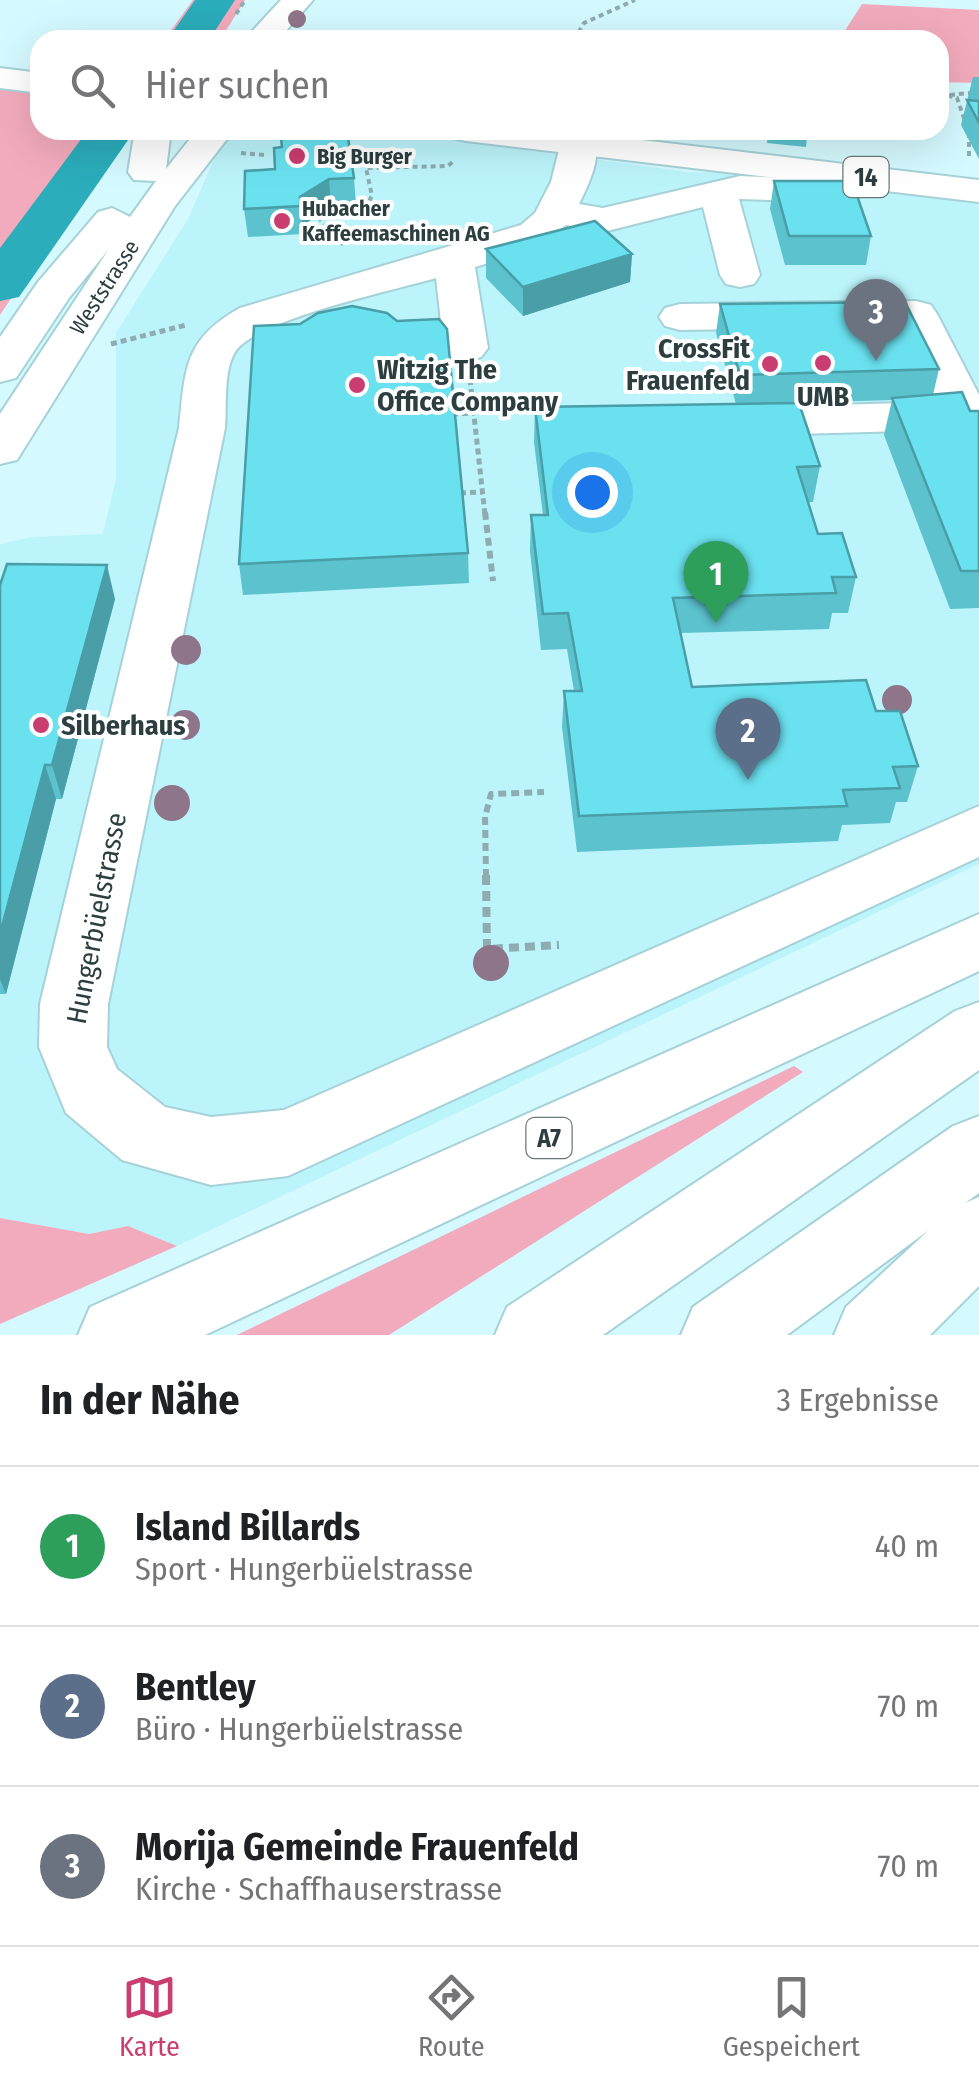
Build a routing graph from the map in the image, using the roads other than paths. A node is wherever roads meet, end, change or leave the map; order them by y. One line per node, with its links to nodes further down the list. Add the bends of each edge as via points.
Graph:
1 (298, 0): 3 (main road)
2 (331, 0): 4 (main road)
3 (270, 30)
4 (305, 30)
5 (0, 59): 6 (main road)
6 (30, 62)
7 (0, 70): 8 (main road)
8 (30, 74)
9 (0, 78): 10 (main road)
10 (30, 82)
11 (152, 140): 18 (main road, Weststrasse)
12 (172, 140): 18 (main road, Weststrasse)
13 (208, 140): 30 (main road, Weststrasse, via 159,202)
14 (521, 140): 17 (main road, 14)
15 (568, 140): 22 (main road, Hungerbüelstrasse)
16 (596, 140): 19 (main road, 14)
17 (460, 145)
18 (147, 172): 27 (main road, Weststrasse)
19 (837, 173): 20 (main road, 14); 21 (main road, via 826,192)
20 (975, 179)
21 (718, 192): 22 (main road, via 604,220); 24 (main road)
22 (554, 211): 23 (main road, Hungerbüelstrasse, via 524,240)
23 (454, 263): 26 (main road); 31 (main road, Hungerbüelstrasse, via 255,317 223,332 210,353 202,428 74,1004 73,1047 91,1091 147,1136 211,1151 288,1143)
24 (740, 275)
25 (680, 318): 28 (main road, via 916,314 959,400)
26 (466, 348)
27 (0, 369)
28 (959, 419): 29 (main road)
29 (708, 422)
30 (0, 450)
31 (979, 830)
32 (979, 940): 36 (main road, A7)
33 (979, 1032): 37 (main road)
34 (979, 1150): 38 (main road)
35 (979, 1234): 39 (main road)
36 (118, 1335)
37 (535, 1335)
38 (722, 1335)
39 (874, 1335)

